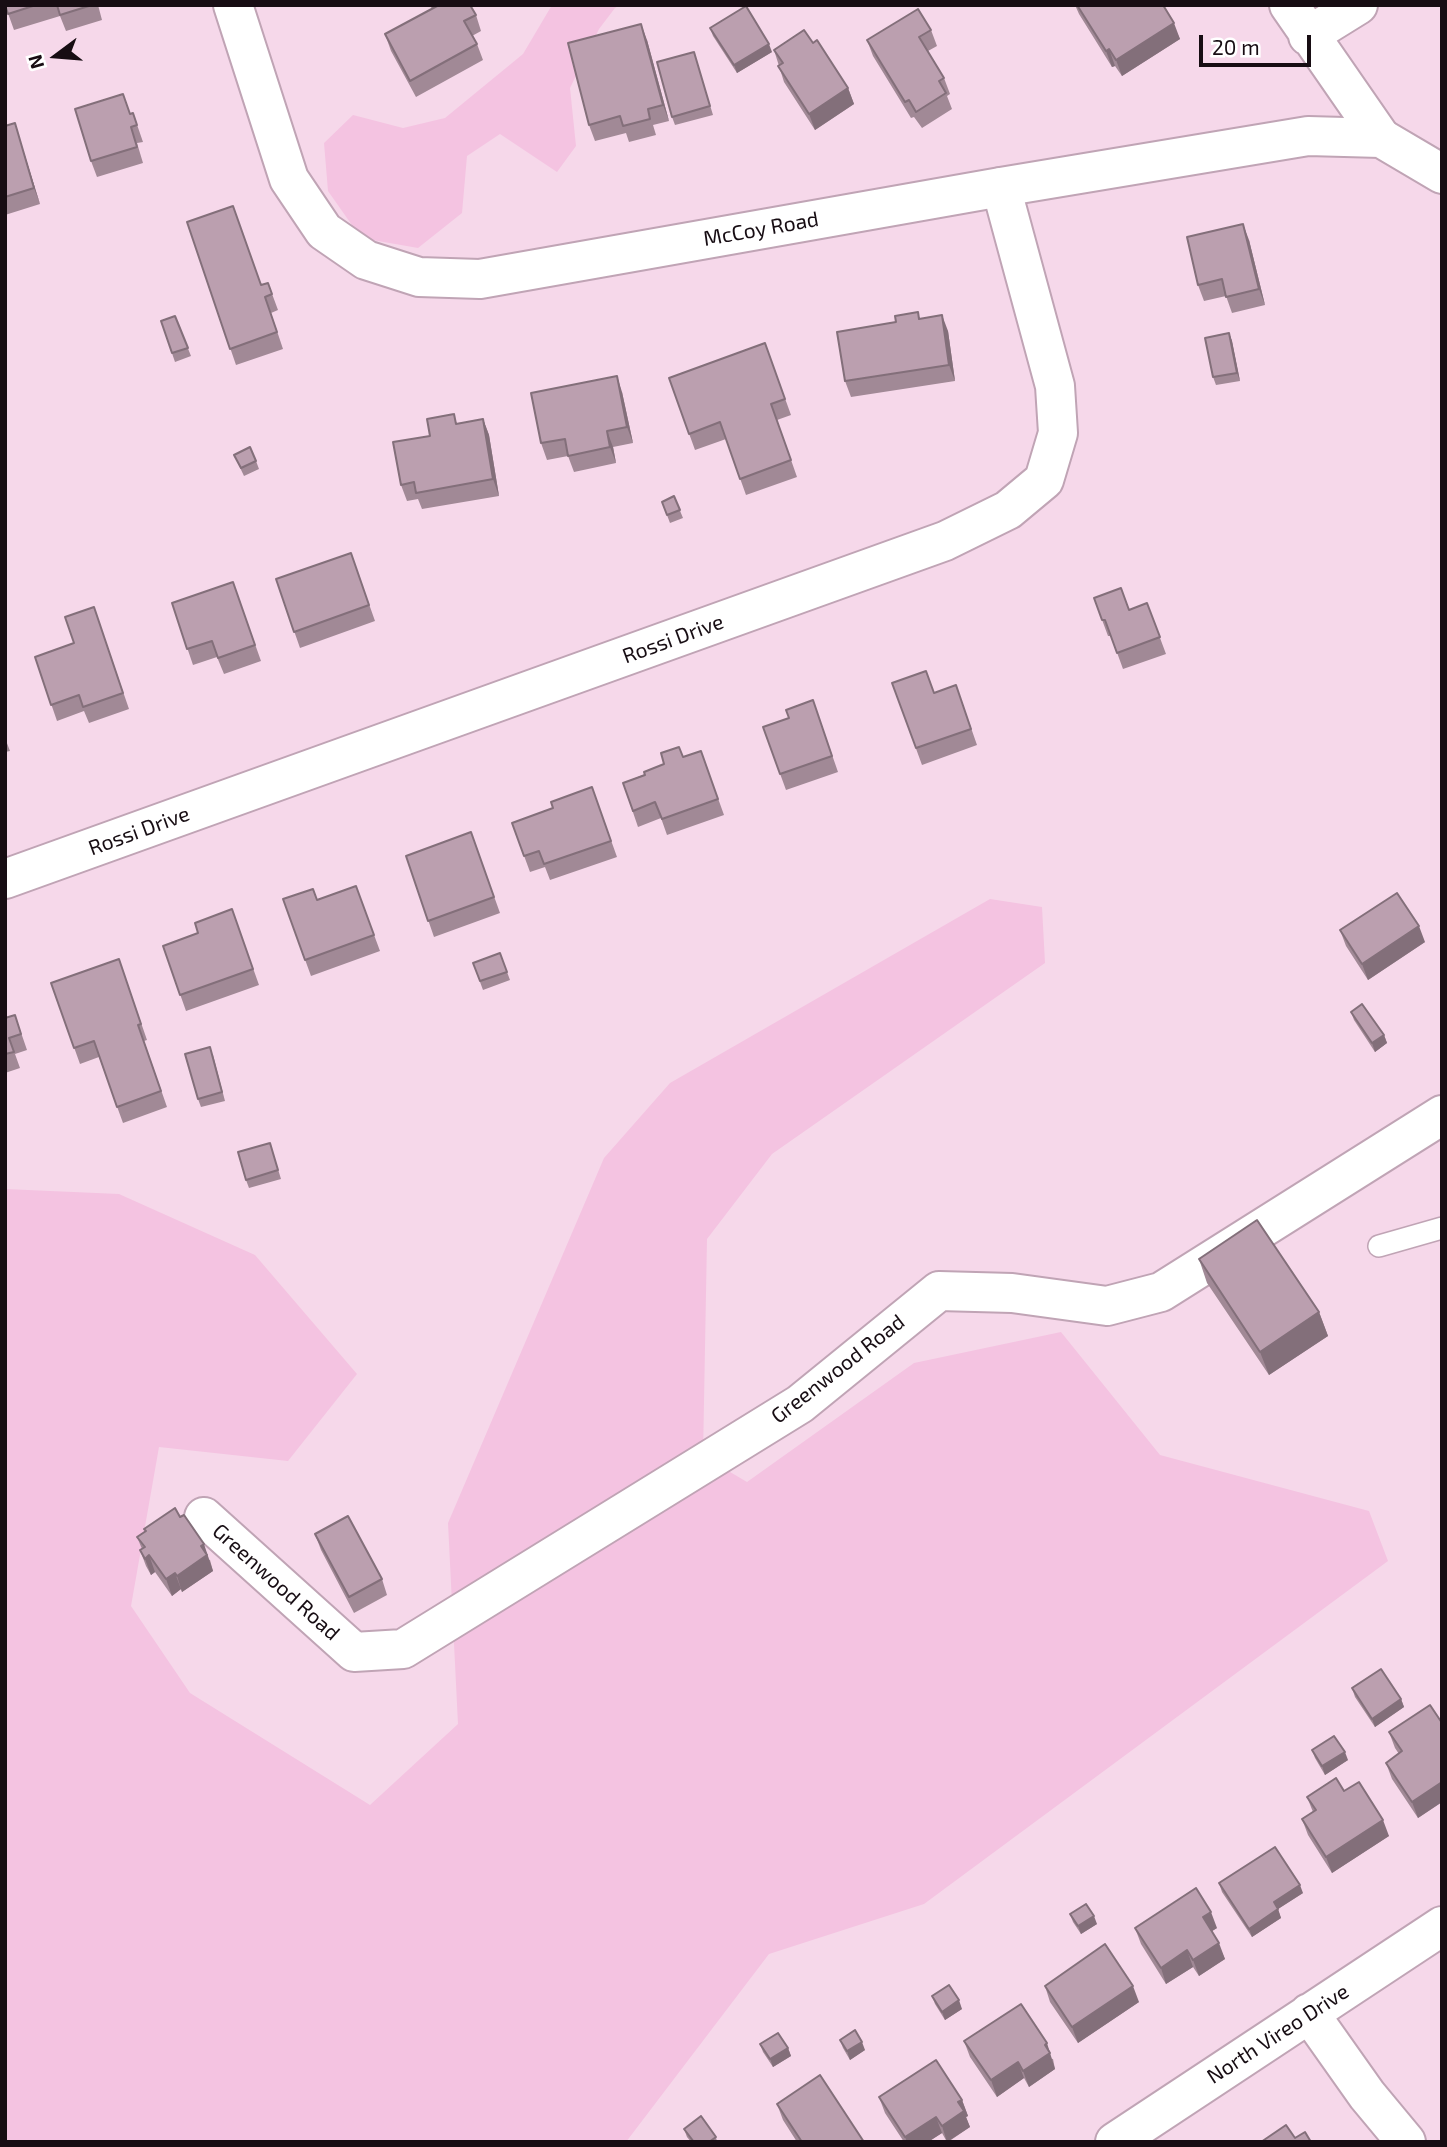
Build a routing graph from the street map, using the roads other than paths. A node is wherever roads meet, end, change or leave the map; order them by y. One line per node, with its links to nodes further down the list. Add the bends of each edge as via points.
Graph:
1 (233, 5): 6 (street, McCoy Road, via 289,179 324,231 366,260 419,277 480,279)
2 (1358, 5): 3 (street)
3 (1298, 20): 4 (street)
4 (1381, 138): 5 (street, McCoy Road); 6 (street, McCoy Road, via 1308,136)
5 (1442, 174)
6 (1001, 187): 7 (street, Rossi Drive, via 1055,386 1058,433 1044,480 1008,510 945,541)
7 (5, 880)
8 (1442, 1115): 11 (street, Greenwood Road, via 1161,1292 1107,1306 1012,1293 939,1290 800,1404 403,1649 354,1652)
9 (1442, 1228): 10 (lane)
10 (1380, 1246)
11 (204, 1517)
12 (1442, 1926): 13 (street, North Vireo Drive)
13 (1309, 2013): 14 (street, North Vireo Drive); 15 (street)
14 (1115, 2142)
15 (1406, 2142)

